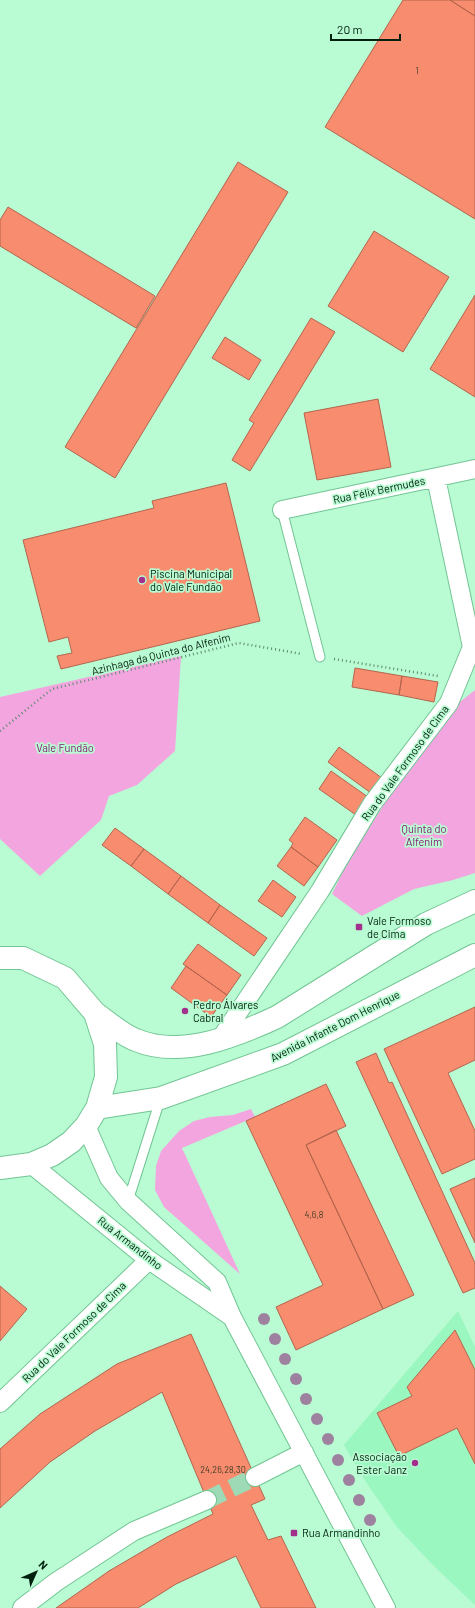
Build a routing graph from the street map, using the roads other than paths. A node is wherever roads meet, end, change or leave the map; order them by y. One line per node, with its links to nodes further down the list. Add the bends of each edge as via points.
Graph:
1 (475, 469): 2 (street, Rua Félix Bermudes)
2 (436, 478): 3 (street, Rua Félix Bermudes); 4 (street, Rua do Vale Formoso de Cima)
3 (282, 510): 5 (lane)
4 (473, 646): 10 (street, Rua do Vale Formoso de Cima, via 449,703 372,804 320,891)
5 (320, 657)
6 (475, 901): 10 (highway, via 426,924 277,1017)
7 (475, 955): 11 (highway, Avenida Infante Dom Henrique, via 283,1054)
8 (0, 958): 9 (highway, via 24,958 65,978)
9 (95, 1013): 10 (highway, via 135,1040 158,1046 176,1048); 12 (highway, via 105,1044 106,1077)
10 (221, 1038)
11 (160, 1098): 12 (highway, Avenida Infante Dom Henrique); 15 (lane)
12 (92, 1117): 13 (highway, via 71,1142 52,1155); 15 (street, Rua Armandinho, via 109,1178)
13 (31, 1164): 14 (highway); 16 (street, Rua Armandinho)
14 (0, 1168)
15 (128, 1201): 17 (street, Rua Armandinho, via 217,1282)
16 (149, 1260): 17 (street, Rua Armandinho); 18 (street, Rua do Vale Formoso de Cima)
17 (232, 1317): 19 (street, Rua Armandinho)
18 (0, 1403)
19 (304, 1452): 20 (street); 23 (street, Rua Armandinho)
20 (255, 1477)
21 (207, 1500): 22 (street, via 134,1531 56,1582)
22 (22, 1608)
23 (386, 1608)

